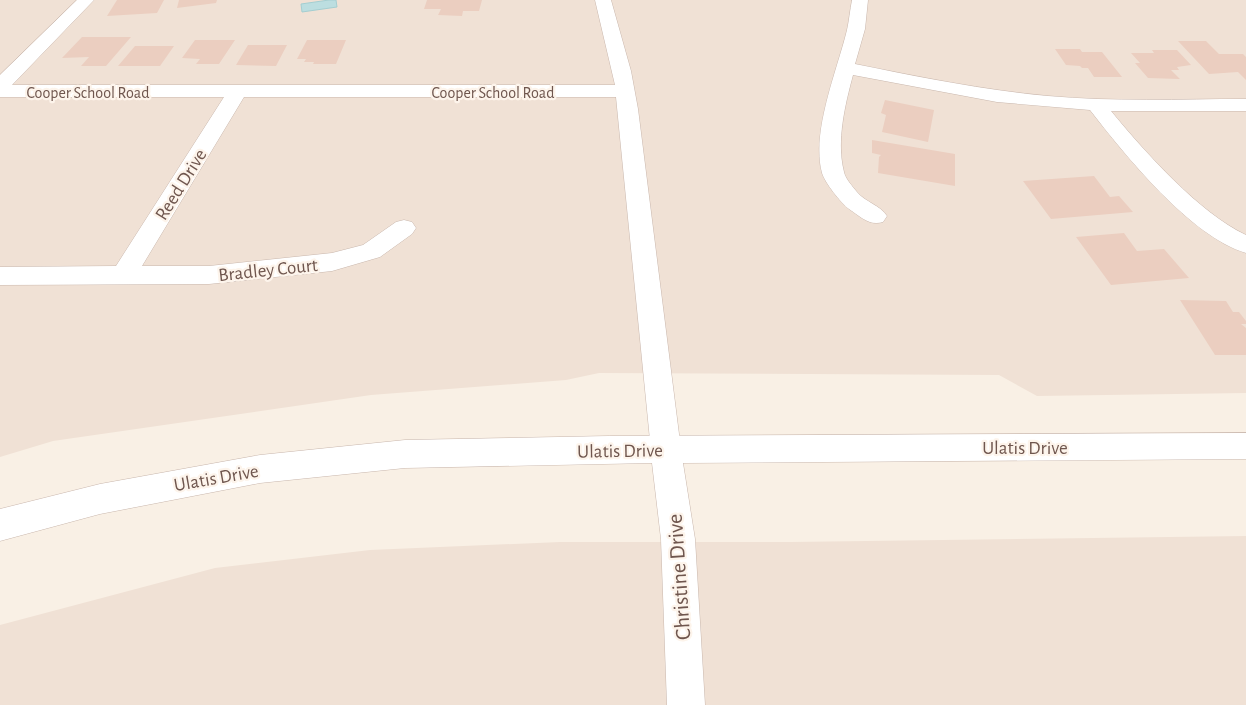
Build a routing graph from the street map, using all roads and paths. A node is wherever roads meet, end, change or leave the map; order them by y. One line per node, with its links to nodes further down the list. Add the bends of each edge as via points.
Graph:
1 (86, 0): 5 (street)
2 (603, 0): 7 (street)
3 (860, 0): 4 (street)
4 (845, 68): 9 (street, via 1001,96); 11 (street, via 834,115 833,174 850,199)
5 (0, 86)
6 (0, 91): 8 (street, Cooper School Road)
7 (625, 91): 8 (street, Cooper School Road); 17 (street)
8 (237, 92): 15 (street, Reed Drive)
9 (1095, 104): 10 (street); 13 (street, via 1151,169 1202,218 1223,234)
10 (1246, 105)
11 (875, 216)
12 (404, 228): 15 (street, Bradley Court, via 371,251 332,262 209,275)
13 (1246, 245)
14 (0, 276): 15 (street, Bradley Court)
15 (123, 276)
16 (1246, 446): 17 (street, Ulatis Drive)
17 (666, 450): 18 (street, Ulatis Drive, via 405,454 260,469 100,498); 19 (street, Christine Drive, via 678,540)
18 (0, 525)
19 (686, 705)

